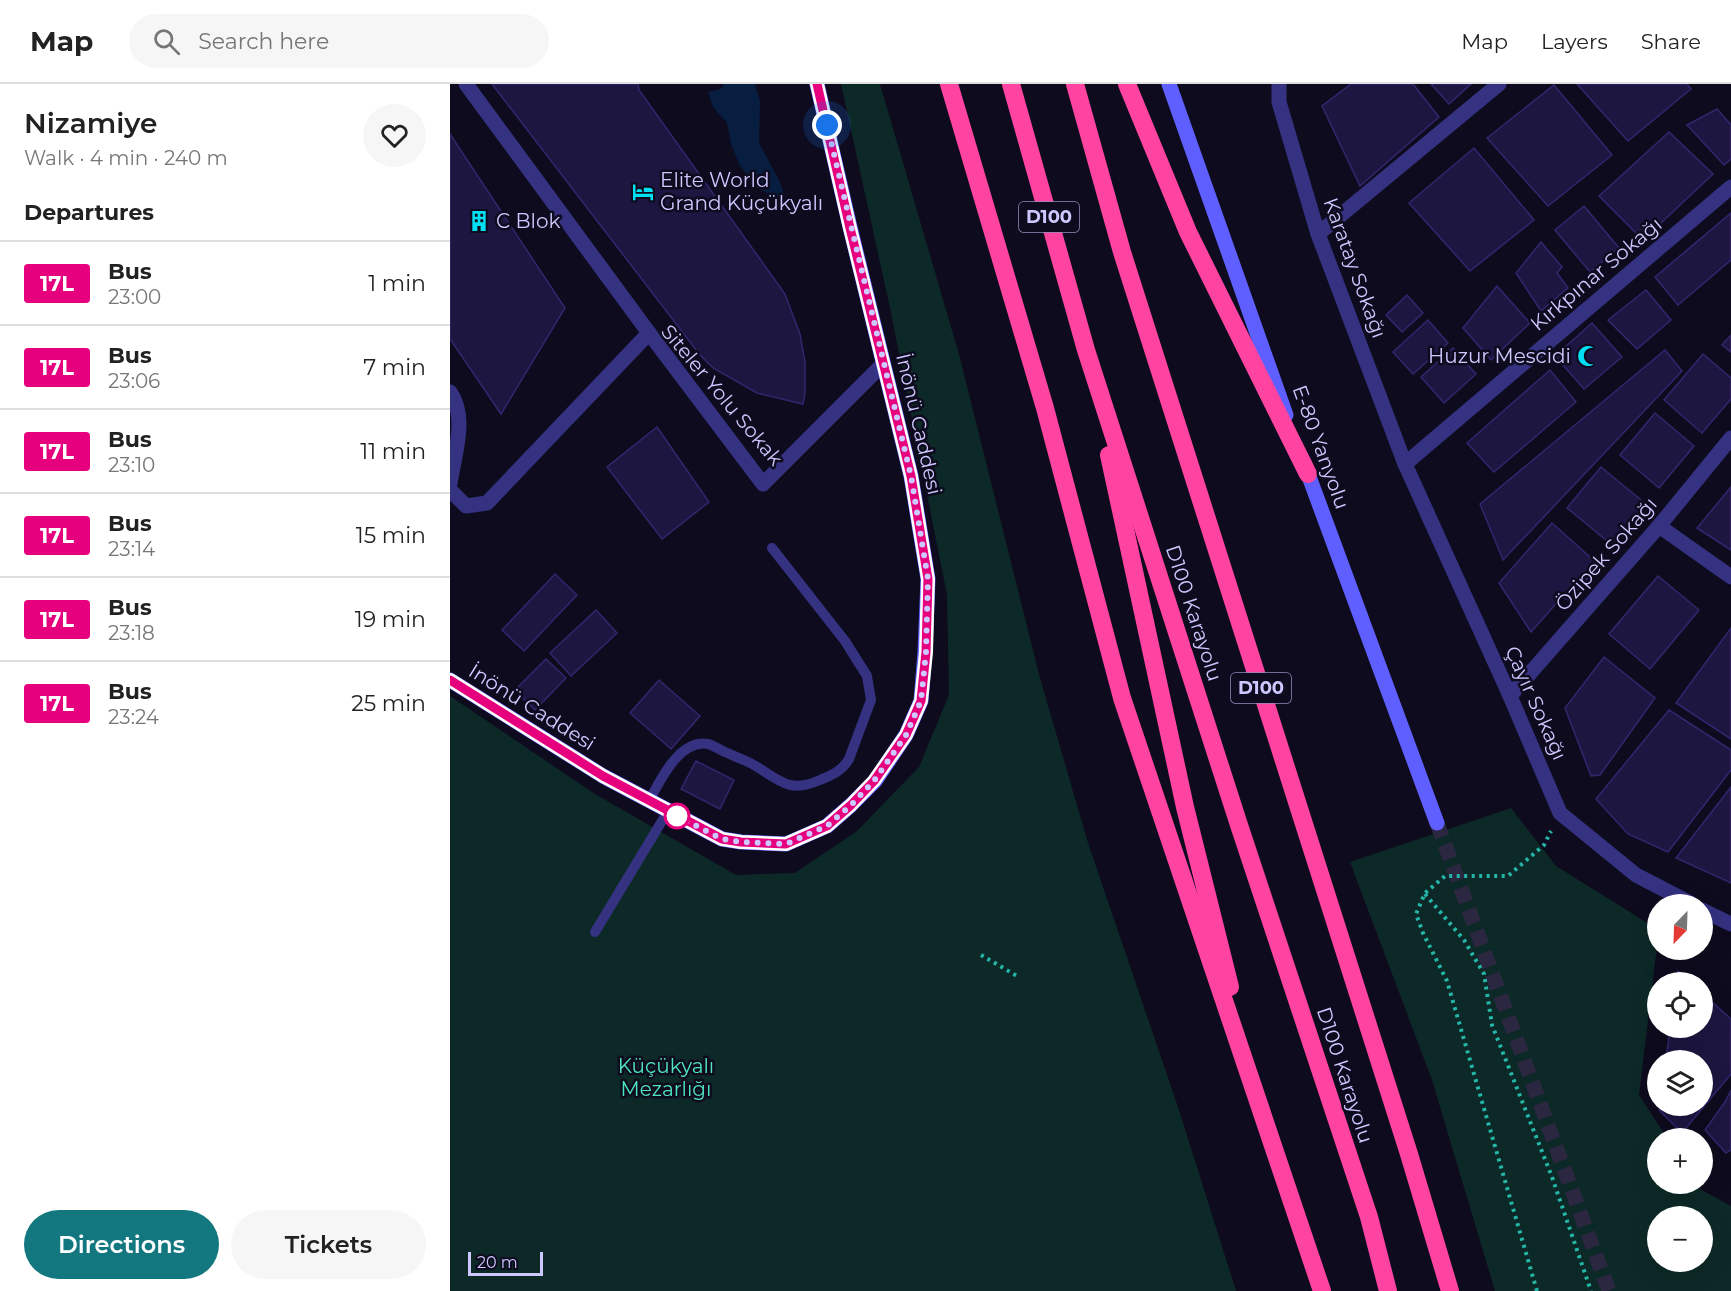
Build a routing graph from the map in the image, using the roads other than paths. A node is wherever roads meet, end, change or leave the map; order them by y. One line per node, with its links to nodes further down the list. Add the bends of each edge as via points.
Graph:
1 (466, 84): 12 (street)
2 (818, 84): 14 (street, İnönü Caddesi)
3 (949, 84): 34 (highway, via 1045,408 1122,698)
4 (1011, 84): 13 (highway, D100 Karayolu / D100)
5 (1075, 84): 37 (highway, D100 Karayolu / D100, via 1122,252)
6 (1127, 84): 18 (highway, via 1188,232)
7 (1169, 84): 18 (street, E-80 Yanyolu)
8 (1279, 84): 11 (street, Karatay Sokağı, via 1279,102)
9 (1499, 84): 11 (street)
10 (1731, 187): 17 (street, Kırkpınar Sokağı)
11 (1318, 234): 17 (street, Karatay Sokağı)
12 (649, 333): 14 (street, Siteler Yolu Sokak, via 763,484); 20 (street, Siteler Yolu Sokak, via 486,503 466,506)
13 (1086, 351): 34 (highway, via 1185,807); 36 (highway, D100 Karayolu / D100, via 1365,1206)
14 (883, 364): 27 (street, İnönü Caddesi, via 911,476 928,579 921,701 906,735 874,781 851,805 827,826 786,844 722,839)
15 (450, 392): 19 (street, via 459,422)
16 (1731, 438): 21 (street, Özipek Sokağı)
17 (1405, 464): 25 (street, Çayır Sokağı)
18 (1308, 474): 28 (street, E-80 Yanyolu)
19 (450, 484)
20 (450, 490)
21 (1659, 526): 23 (street); 25 (street, Özipek Sokağı)
22 (772, 548): 26 (lane, via 845,641 867,676 871,700 849,759 835,774 810,785 790,787 708,744 693,746 668,768)
23 (1731, 577)
24 (450, 680): 26 (street, İnönü Caddesi)
25 (1510, 696): 29 (street, Çayır Sokağı, via 1560,813 1636,875)
26 (649, 801): 27 (street, İnönü Caddesi)
27 (668, 811): 32 (lane)
28 (1437, 823)
29 (1673, 894)
30 (1713, 915): 31 (street)
31 (1727, 922): 33 (street)
32 (595, 932)
33 (1731, 935)
34 (1260, 1110): 35 (highway)
35 (1322, 1291)
36 (1388, 1291)
37 (1450, 1291)

